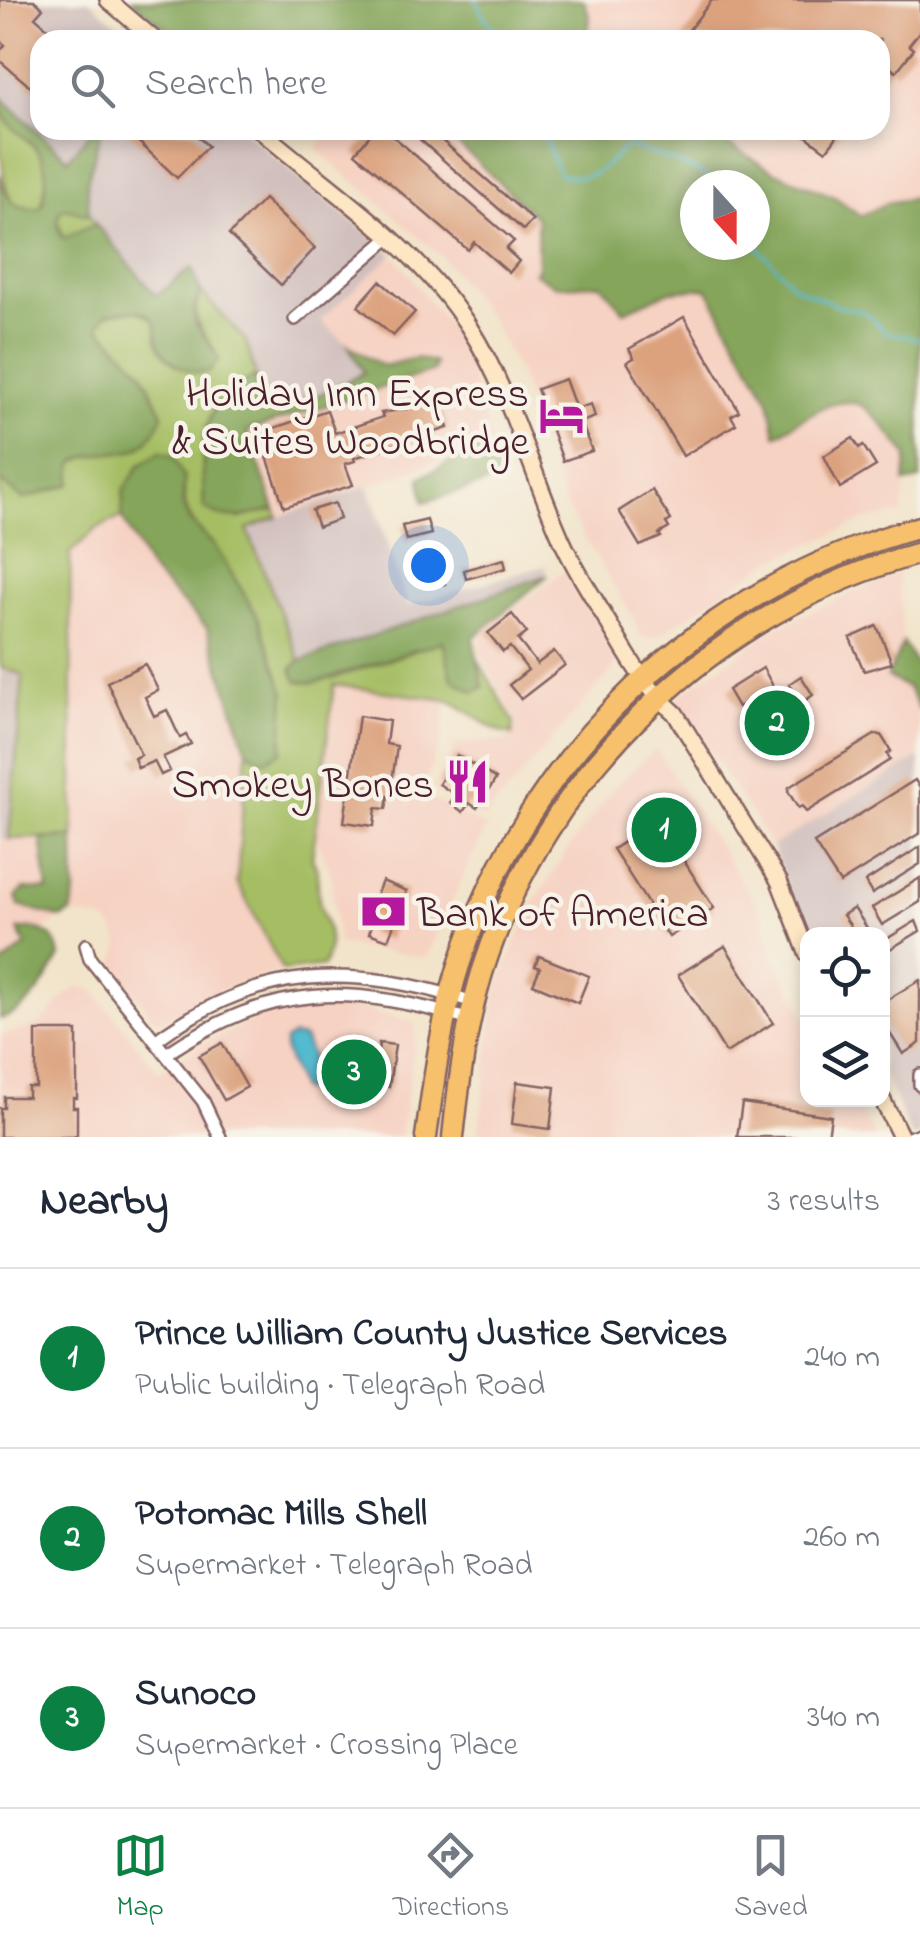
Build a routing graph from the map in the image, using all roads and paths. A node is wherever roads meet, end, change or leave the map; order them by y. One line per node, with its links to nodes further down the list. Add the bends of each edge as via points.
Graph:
1 (108, 0): 2 (main road)
2 (143, 30)
3 (272, 140): 4 (main road)
4 (389, 238): 5 (street); 8 (main road, via 427,272 483,351 559,534)
5 (295, 319)
6 (920, 527): 8 (highway, via 855,548 770,588)
7 (920, 552): 9 (highway, via 830,584 778,612)
8 (643, 679): 9 (main road); 12 (highway, via 575,752 519,832 480,911)
9 (658, 698): 10 (main road, via 676,713 779,881); 13 (highway, via 554,822 497,932)
10 (800, 935)
11 (86, 945): 14 (street)
12 (448, 1004): 13 (street); 13 (street); 14 (street, via 413,984 364,976 292,980 217,1003); 15 (street, via 310,996 229,1018); 21 (highway)
13 (472, 1011): 22 (highway)
14 (154, 1041): 15 (street)
15 (166, 1054): 20 (street, via 203,1101)
16 (920, 1075): 17 (street)
17 (920, 1085)
18 (886, 1107): 23 (main road)
19 (920, 1134): 24 (street)
20 (220, 1137)
21 (426, 1137)
22 (453, 1137)
23 (901, 1137)
24 (911, 1137)

